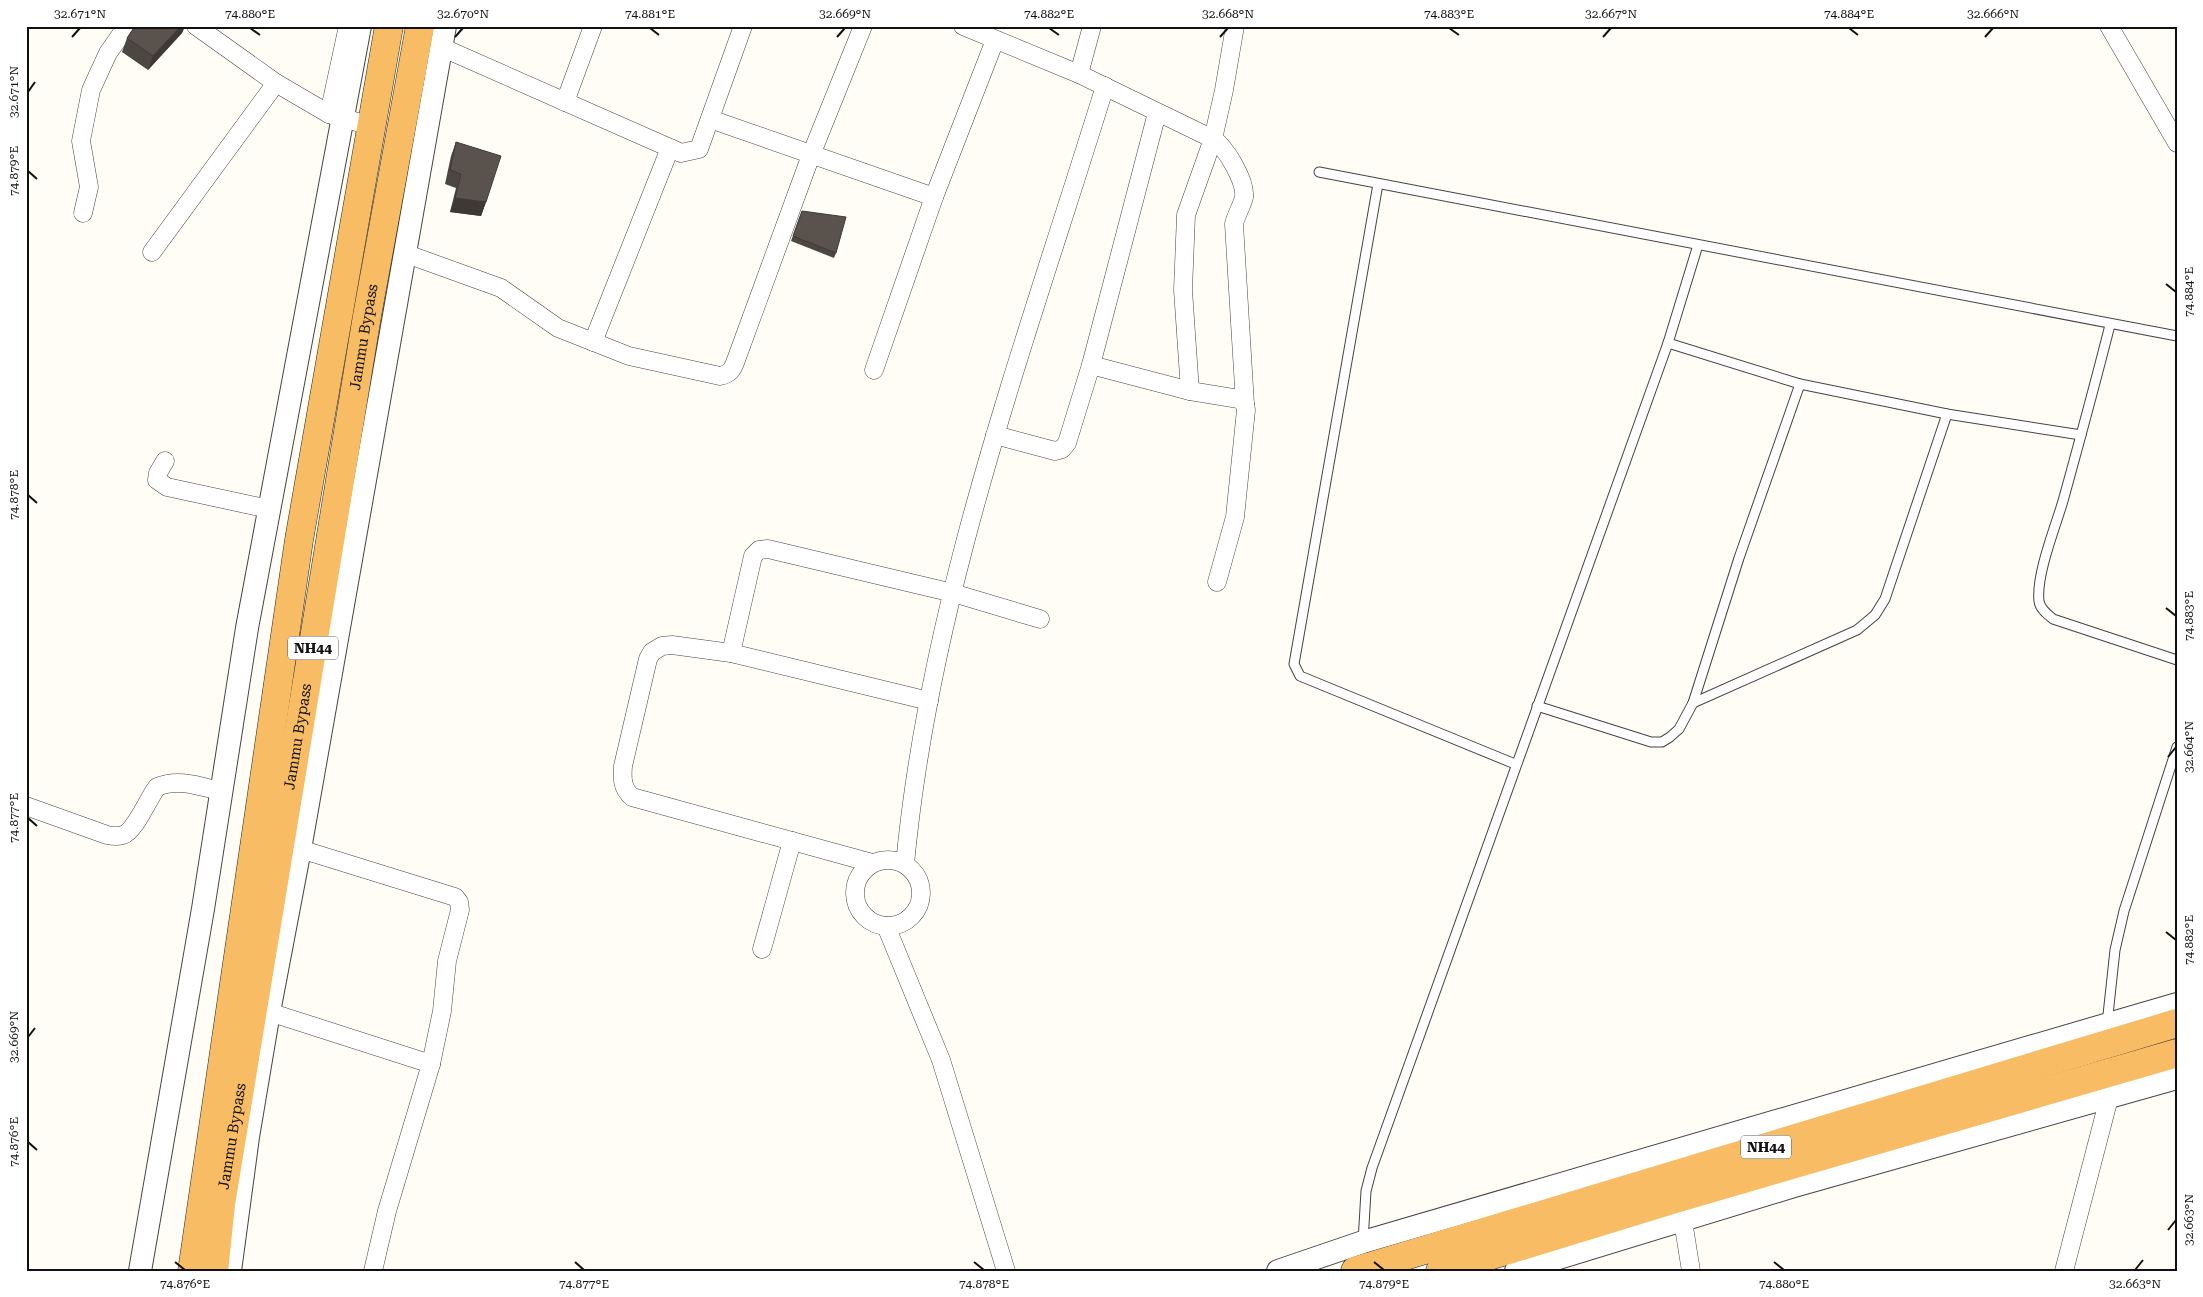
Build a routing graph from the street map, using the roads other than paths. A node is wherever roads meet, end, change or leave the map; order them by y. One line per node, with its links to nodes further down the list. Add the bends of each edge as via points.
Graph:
1 (127, 26): 31 (street, via 108,53 91,90 81,141 89,187)
2 (196, 26): 17 (street)
3 (348, 26): 21 (street)
4 (360, 26): 21 (street)
5 (388, 26): 23 (highway, Jammu Bypass / NH44)
6 (420, 26): 79 (highway, Jammu Bypass / NH44, via 366,326 221,1204)
7 (593, 26): 19 (street)
8 (743, 26): 22 (street)
9 (863, 26): 27 (street)
10 (963, 26): 15 (street)
11 (1092, 26): 16 (street)
12 (1235, 26): 24 (street)
13 (2109, 26): 25 (street)
14 (443, 37): 19 (street); 34 (street)
15 (994, 40): 16 (street); 30 (street)
16 (1079, 74): 18 (street)
17 (276, 83): 21 (street); 33 (street)
18 (1105, 86): 20 (street); 45 (street)
19 (565, 102): 26 (street)
20 (1158, 113): 24 (street); 39 (street)
21 (337, 116): 23 (street); 48 (street)
22 (710, 119): 26 (street, via 699,149 681,153); 27 (street)
23 (371, 126): 78 (highway, Jammu Bypass / NH44, via 299,540)
24 (1213, 139): 42 (street, via 1185,225 1183,290); 43 (street, via 1224,149 1244,196 1234,224)
25 (2177, 143)
26 (670, 148): 37 (street)
27 (811, 155): 30 (street); 37 (street, via 736,360 727,375 630,356)
28 (1319, 172): 29 (lane)
29 (1378, 184): 32 (lane); 58 (lane, via 1294,664 1300,676)
30 (934, 198): 40 (street)
31 (83, 213)
32 (1698, 245): 35 (lane); 38 (lane)
33 (152, 252)
34 (404, 253): 37 (street, via 501,288 558,328); 62 (street)
35 (2110, 325): 36 (lane); 46 (lane)
36 (2177, 336)
37 (593, 342)
38 (1668, 344): 41 (lane); 56 (lane)
39 (1091, 365): 42 (street); 45 (street, via 1067,443 1062,449 1055,451)
40 (874, 370)
41 (1800, 384): 44 (lane); 55 (lane)
42 (1190, 391): 43 (street, via 1239,399)
43 (1245, 404): 49 (street, via 1235,517)
44 (1947, 414): 46 (lane); 55 (lane, via 1884,599 1875,616 1843,637)
45 (996, 434): 50 (street)
46 (2081, 436): 53 (lane, via 2043,568 2040,604 2053,619)
47 (165, 461): 48 (street, via 157,480 167,487)
48 (269, 509): 59 (street)
49 (1217, 582)
50 (953, 593): 51 (street); 52 (street, via 768,549 759,550 753,556); 54 (street)
51 (1040, 619)
52 (731, 653): 54 (street); 61 (street, via 672,645 652,652 622,781 632,797)
53 (2177, 660)
54 (929, 701): 64 (street, via 911,802)
55 (1693, 703): 56 (lane, via 1679,729 1662,742 1651,742)
56 (1537, 706): 58 (lane)
57 (2177, 747): 70 (lane, via 2114,950)
58 (1515, 764): 76 (lane, via 1372,1168 1366,1191)
59 (220, 791): 60 (street, via 183,782 157,788 131,829 118,836); 77 (street)
60 (26, 806)
61 (792, 841): 63 (street); 66 (street)
62 (300, 849): 68 (street); 72 (street, via 455,897 459,902)
63 (872, 863): 64 (street, via 894,860); 65 (street, via 858,879 854,889 855,900 866,918)
64 (905, 864): 65 (street, via 919,881 920,902 907,920)
65 (886, 926): 82 (street, via 941,1060)
66 (762, 949)
67 (2177, 1004): 70 (street)
68 (269, 1012): 72 (street); 80 (street)
69 (2177, 1023): 70 (highway, NH44)
70 (2106, 1035): 76 (street); 84 (highway, NH44)
71 (2177, 1052): 85 (highway, NH44)
72 (431, 1064): 81 (street, via 387,1210)
73 (2177, 1078): 74 (street)
74 (2109, 1098): 75 (street, via 1794,1186); 88 (street)
75 (1683, 1221): 86 (street); 87 (street)
76 (1363, 1242): 83 (street)
77 (140, 1271)
78 (192, 1271)
79 (214, 1271)
80 (230, 1271)
81 (374, 1271)
82 (1006, 1271)
83 (1278, 1271)
84 (1355, 1271)
85 (1440, 1271)
86 (1516, 1271)
87 (1691, 1271)
88 (2064, 1271)

